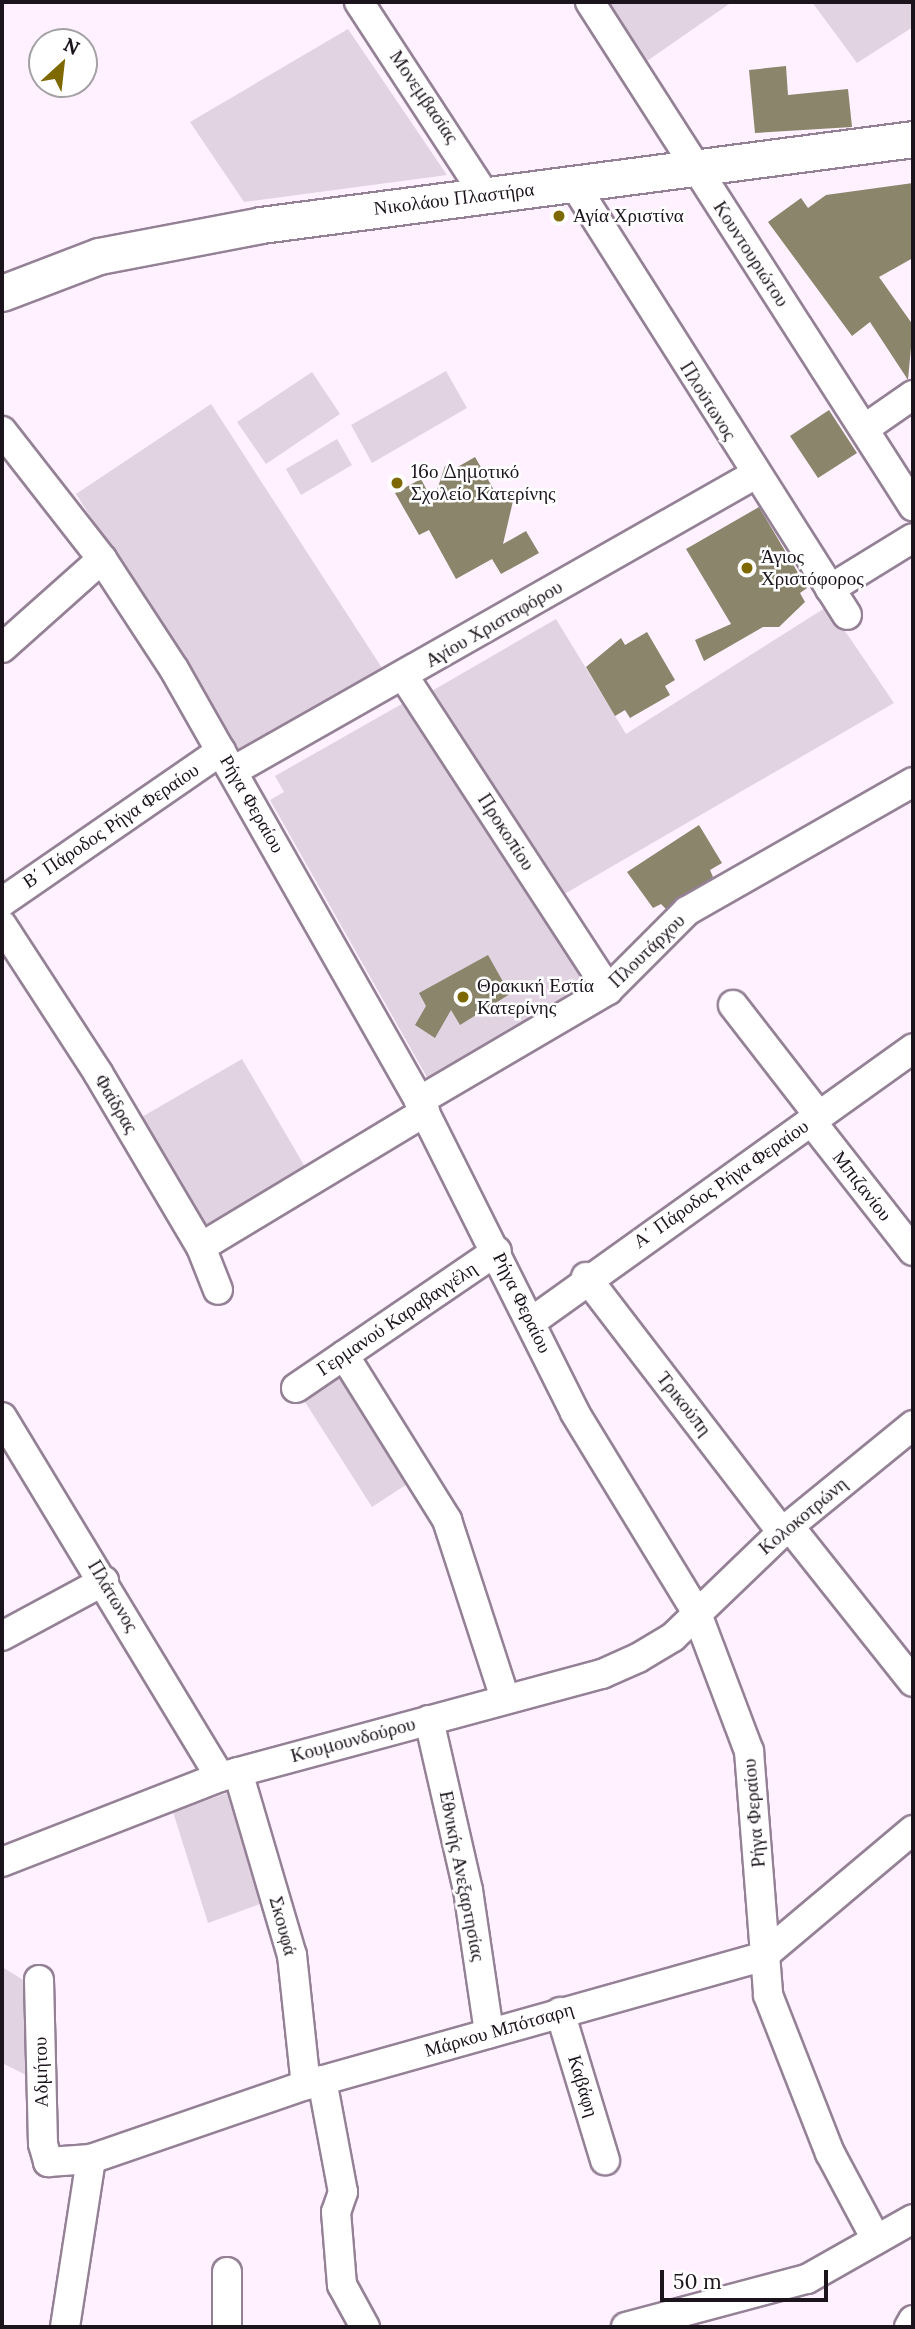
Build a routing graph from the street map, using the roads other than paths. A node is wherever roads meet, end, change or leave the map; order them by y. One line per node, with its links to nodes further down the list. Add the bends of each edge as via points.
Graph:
1 (359, 2): 6 (street, Μονεμβασίας)
2 (590, 2): 4 (street, Κουντουριώτου)
3 (913, 139): 4 (main road, Νικολάου Πλαστήρα)
4 (694, 165): 5 (main road, Νικολάου Πλαστήρα); 9 (street, Κουντουριώτου)
5 (574, 184): 6 (main road, Νικολάου Πλαστήρα); 11 (street, Πλούτωνος)
6 (485, 195): 7 (main road, Νικολάου Πλαστήρα, via 174,240 99,256)
7 (2, 293)
8 (913, 395): 9 (street)
9 (864, 429): 12 (street, Κουντουριώτου)
10 (2, 431): 14 (street, Ρήγα Φεραίου)
11 (754, 475): 15 (street, Πλούτωνος); 18 (street, Αγίου Χριστοφόρου)
12 (913, 506)
13 (913, 538): 15 (street)
14 (102, 559): 17 (street); 19 (street, Ρήγα Φεραίου)
15 (830, 589): 16 (street, Πλούτωνος)
16 (847, 615)
17 (2, 648)
18 (403, 675): 19 (street, Αγίου Χριστοφόρου); 23 (street, Προκοπίου)
19 (227, 761): 21 (street, Β΄ Πάροδος Ρήγα Φεραίου); 26 (street, Ρήγα Φεραίου)
20 (913, 782): 23 (street, Πλουτάρχου, via 687,911)
21 (2, 902)
22 (2, 925): 28 (street, Φαίδρας)
23 (608, 990): 26 (street, Πλουτάρχου)
24 (733, 1005): 27 (street, Μπιζανίου)
25 (913, 1049): 27 (street, Α΄ Πάροδος Ρήγα Φεραίου)
26 (422, 1107): 28 (street, Πλουτάρχου); 29 (street, Ρήγα Φεραίου)
27 (815, 1119): 30 (street, Μπιζανίου); 31 (street, Α΄ Πάροδος Ρήγα Φεραίου)
28 (201, 1247): 32 (street, Φαίδρας)
29 (497, 1251): 33 (street, Ρήγα Φεραίου); 34 (street, Γερμανού Καραβαγγέλη)
30 (913, 1251)
31 (586, 1277): 33 (street, Α΄ Πάροδος Ρήγα Φεραίου); 38 (street, Τρικούπη)
32 (218, 1290)
33 (531, 1322): 40 (street, Ρήγα Φεραίου, via 575,1413)
34 (344, 1355): 35 (street, Γερμανού Καραβαγγέλη); 43 (street, via 447,1520)
35 (296, 1388)
36 (3, 1420): 39 (street, Πλάτωνος)
37 (913, 1425): 38 (street, Κολοκοτρώνη)
38 (786, 1529): 40 (street, Κολοκοτρώνη); 42 (street, Τρικούπη)
39 (104, 1581): 41 (street); 45 (street, Πλάτωνος)
40 (696, 1611): 43 (street, Κουμουνδούρου, via 638,1658); 48 (street, Ρήγα Φεραίου, via 749,1751)
41 (2, 1636)
42 (913, 1682)
43 (505, 1699): 44 (street, Κουμουνδούρου)
44 (429, 1720): 45 (street, Κουμουνδούρου); 51 (street, Εθνικής Ανεξαρτησίας, via 468,1890)
45 (229, 1774): 47 (street, Κουμουνδούρου); 52 (street, Σκουφά, via 292,1955)
46 (913, 1830): 48 (street, Μάρκου Μπότσαρη)
47 (2, 1862)
48 (762, 1957): 50 (street, Μάρκου Μπότσαρη); 56 (street, Ρήγα Φεραίου, via 768,1995 830,2152)
49 (38, 1980): 55 (street, Αδμήτου)
50 (560, 2012): 51 (street, Μάρκου Μπότσαρη); 54 (street, Καβάφη)
51 (489, 2033): 52 (street, Μάρκου Μπότσαρη)
52 (314, 2083): 53 (street, Μάρκου Μπότσαρη); 61 (street, Σκουφά, via 343,2192 336,2212 342,2285)
53 (91, 2159): 55 (street, Μάρκου Μπότσαρη); 59 (street)
54 (606, 2160)
55 (48, 2162)
56 (902, 2233): 62 (street, via 807,2279)
57 (228, 2272): 60 (street)
58 (913, 2320): 63 (street)
59 (65, 2327)
60 (228, 2327)
61 (365, 2327)
62 (626, 2327)
63 (909, 2327)

